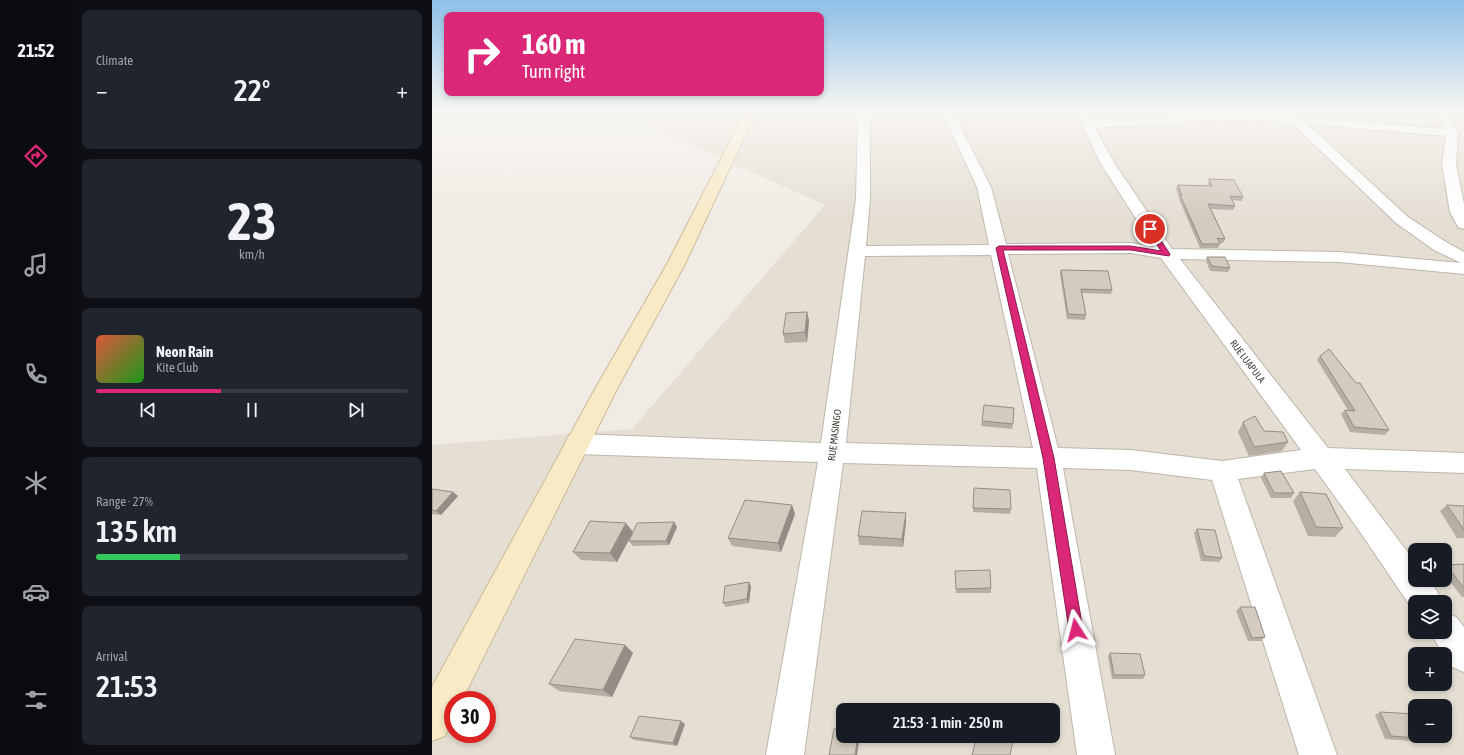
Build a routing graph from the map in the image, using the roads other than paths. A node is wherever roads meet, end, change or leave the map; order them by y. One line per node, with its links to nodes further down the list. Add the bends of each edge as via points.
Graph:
1 (734, 147): 13 (main road, via 676,264)
2 (864, 147): 9 (street, RUE MASINGO, via 864,199)
3 (964, 147): 8 (street, via 984,187)
4 (1099, 147): 10 (street, RUE LUAPULA)
5 (1324, 147): 11 (street, via 1402,220)
6 (1451, 147): 7 (street, via 1449,164 1458,212)
7 (1464, 224)
8 (999, 248): 9 (street); 10 (street, via 1131,248); 15 (street)
9 (857, 251): 14 (street, RUE MASINGO)
10 (1167, 254): 12 (street, via 1339,257); 16 (street, RUE LUAPULA)
11 (1464, 260)
12 (1464, 269)
13 (577, 444): 14 (street); 22 (main road)
14 (832, 453): 15 (street); 23 (street, RUE MASINGO)
15 (1048, 458): 18 (street, via 1131,460); 24 (street)
16 (1321, 458): 17 (street); 18 (street); 19 (street, RUE LUAPULA)
17 (1464, 463)
18 (1222, 471): 25 (street)
19 (1421, 595)
20 (1452, 638): 21 (street)
21 (1464, 655)
22 (432, 723)
23 (785, 755)
24 (1096, 755)
25 (1318, 755)

